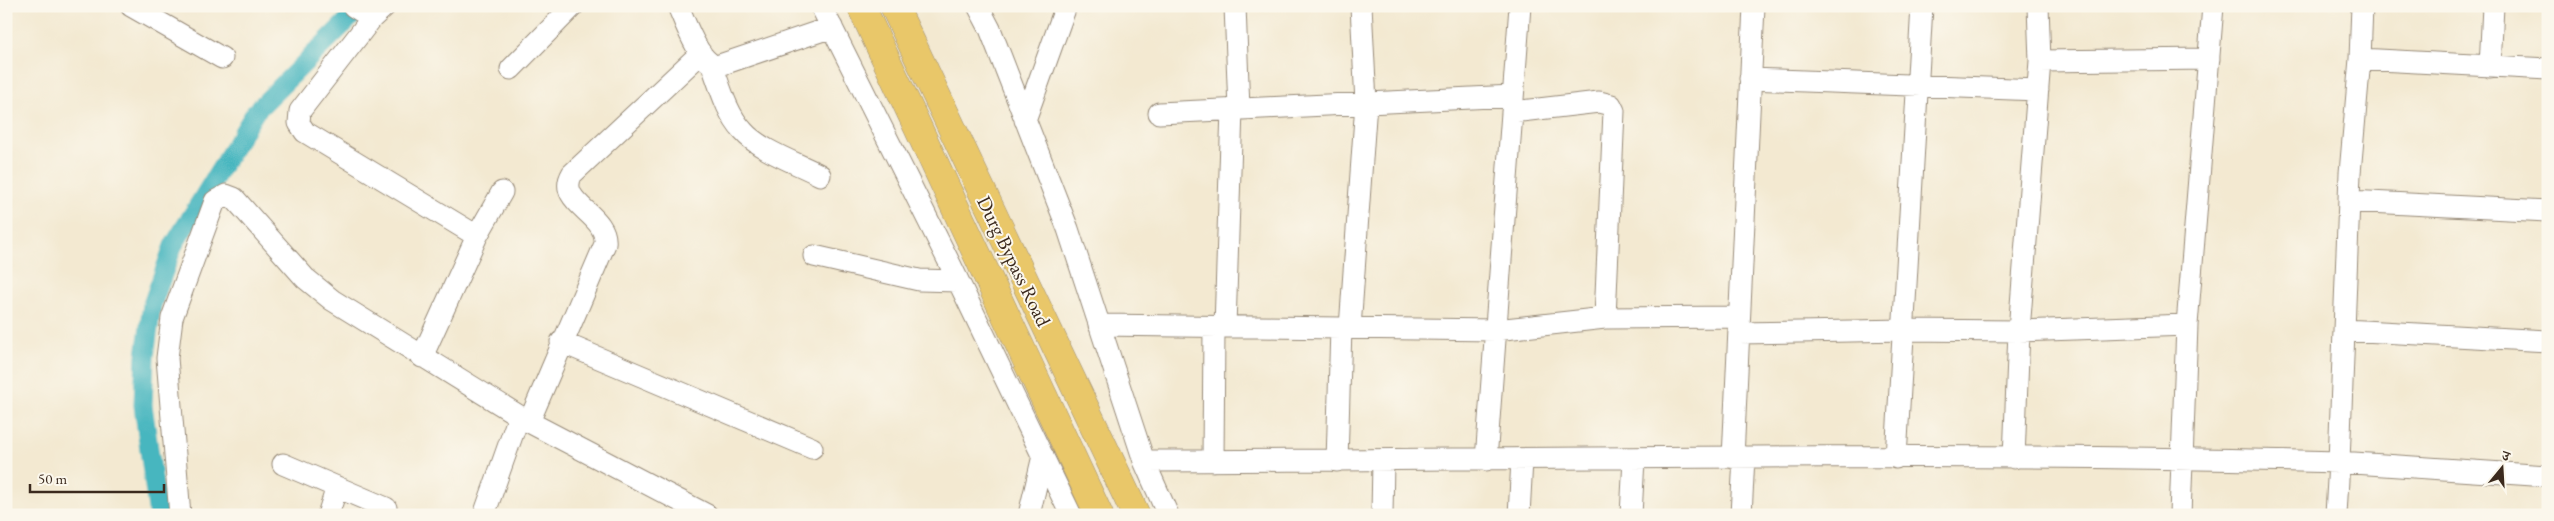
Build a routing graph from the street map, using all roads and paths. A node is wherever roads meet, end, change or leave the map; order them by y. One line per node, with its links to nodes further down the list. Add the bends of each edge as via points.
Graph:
1 (131, 6): 21 (street)
2 (353, 6): 19 (street)
3 (573, 6): 27 (street)
4 (678, 6): 22 (street)
5 (821, 6): 20 (street)
6 (861, 6): 83 (highway, Durg Bypass Road)
7 (894, 6): 84 (highway, Durg Bypass Road)
8 (978, 6): 36 (street, via 990,28)
9 (1066, 6): 36 (street)
10 (1235, 6): 34 (street)
11 (1361, 6): 32 (street)
12 (1520, 6): 33 (street)
13 (1754, 6): 29 (street)
14 (1922, 6): 30 (street)
15 (2038, 6): 25 (street)
16 (2213, 6): 23 (street)
17 (2362, 6): 24 (street)
18 (2493, 6): 26 (street)
19 (379, 12): 41 (street, via 300,111 301,128)
20 (832, 28): 22 (street, via 724,65); 43 (street)
21 (222, 58)
22 (706, 59): 37 (street, via 728,109 742,131 753,140); 55 (street, via 568,180 570,193 596,218 606,235 605,244)
23 (2209, 59): 25 (street); 47 (street)
24 (2360, 59): 26 (street); 39 (street)
25 (2040, 61): 31 (street)
26 (2490, 67): 28 (street)
27 (511, 69)
28 (2548, 69)
29 (1750, 79): 30 (street); 46 (street)
30 (1918, 86): 31 (street); 51 (street)
31 (2038, 90): 53 (street)
32 (1366, 103): 33 (street); 34 (street); 49 (street)
33 (1513, 104): 44 (street, via 1599,102 1611,105 1614,111); 50 (street)
34 (1236, 109): 35 (street); 48 (street)
35 (1159, 113)
36 (1025, 120): 45 (street, via 1068,229)
37 (820, 174)
38 (502, 192): 41 (street)
39 (2349, 201): 40 (street); 52 (street)
40 (2548, 211)
41 (477, 236): 56 (street)
42 (814, 256): 43 (street, via 919,280)
43 (958, 281): 59 (street)
44 (1605, 318): 46 (street); 50 (street)
45 (1099, 325): 48 (street); 68 (street)
46 (1739, 325): 51 (street); 60 (street)
47 (2187, 325): 53 (street); 63 (street)
48 (1220, 327): 49 (street); 69 (street)
49 (1346, 328): 50 (street); 65 (street)
50 (1496, 330): 66 (street)
51 (1904, 330): 53 (street); 61 (street)
52 (2344, 330): 54 (street); 71 (street)
53 (2019, 331): 62 (street)
54 (2548, 341)
55 (561, 342): 57 (street); 58 (street)
56 (422, 357): 57 (street); 77 (street, via 317,289 234,198 218,197 180,295 169,335 167,358)
57 (524, 419): 76 (street); 79 (street)
58 (812, 448)
59 (1043, 456): 81 (street); 82 (street)
60 (1738, 458): 61 (street); 64 (street); 89 (street)
61 (1896, 458): 62 (street)
62 (2014, 458): 63 (street)
63 (2182, 458): 71 (street); 90 (street)
64 (1634, 459): 67 (street); 88 (street)
65 (1337, 460): 69 (street); 70 (street)
66 (1486, 460): 67 (street); 70 (street)
67 (1522, 460): 87 (street)
68 (1144, 461): 69 (street); 85 (street)
69 (1213, 461)
70 (1383, 461): 86 (street)
71 (2339, 462): 73 (street); 91 (street)
72 (283, 464): 74 (street)
73 (2548, 476)
74 (337, 487): 75 (street); 78 (street)
75 (386, 508)
76 (682, 508): 80 (street)
77 (180, 515)
78 (328, 515)
79 (484, 515)
80 (708, 515)
81 (1030, 515)
82 (1070, 515)
83 (1099, 515)
84 (1136, 515)
85 (1168, 515)
86 (1382, 515)
87 (1520, 515)
88 (1631, 515)
89 (1741, 515)
90 (2180, 515)
91 (2336, 515)

